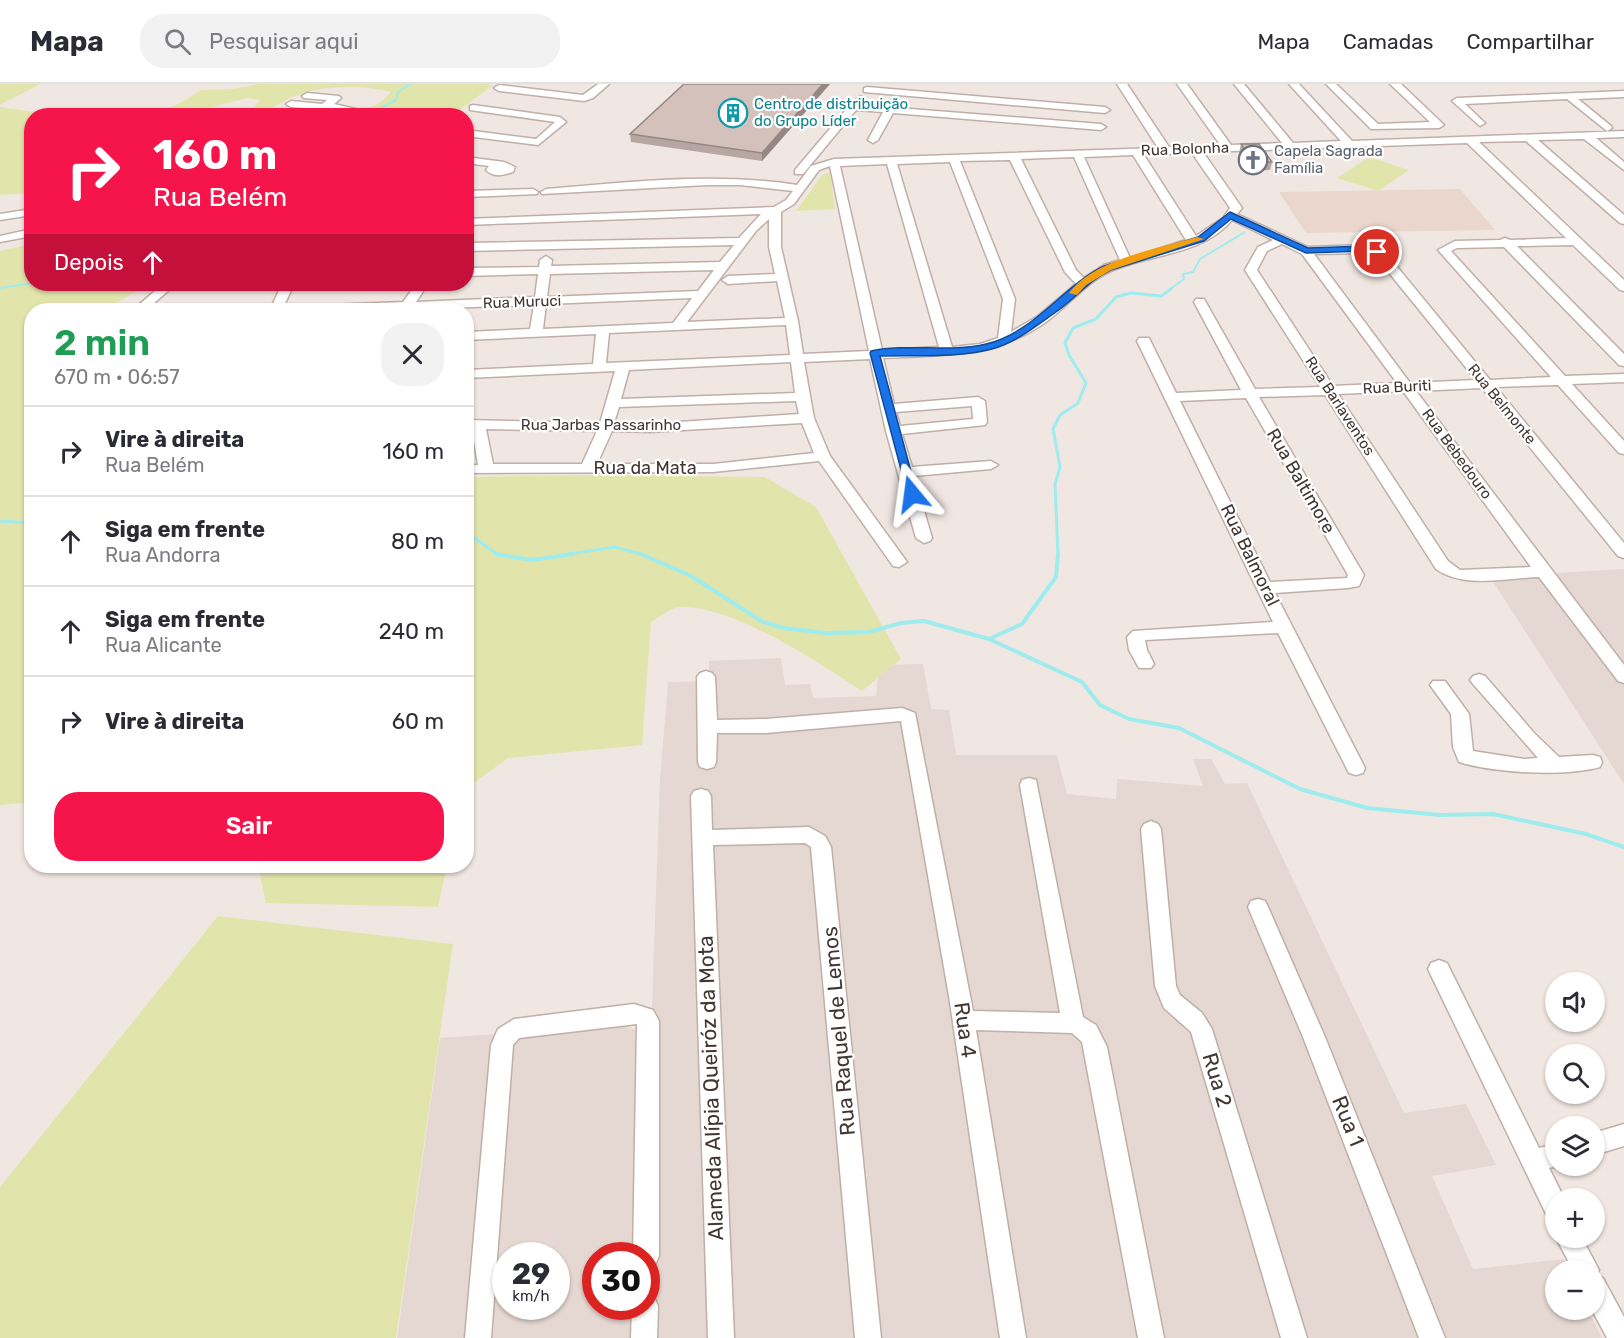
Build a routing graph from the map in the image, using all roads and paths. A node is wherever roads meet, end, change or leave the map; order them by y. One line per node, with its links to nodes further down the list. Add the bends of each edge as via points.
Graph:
1 (1122, 84): 37 (street)
2 (1182, 84): 35 (street)
3 (1239, 84): 34 (street)
4 (1294, 84): 33 (street)
5 (1331, 84): 6 (street, via 1375,127 1439,125)
6 (1395, 84)
7 (502, 86): 8 (street, via 579,98 590,96); 11 (street)
8 (601, 87)
9 (870, 87): 16 (street); 20 (street)
10 (1624, 94): 13 (street)
11 (490, 95)
12 (307, 96): 15 (street, via 336,98)
13 (1569, 96): 22 (street, via 1457,101); 24 (street)
14 (291, 104): 15 (street)
15 (326, 106): 17 (street); 18 (street)
16 (853, 107): 21 (street); 47 (street)
17 (323, 108)
18 (340, 108)
19 (473, 108): 27 (street, via 477,105 561,122 538,141)
20 (1105, 110)
21 (889, 111): 23 (street); 32 (street)
22 (1480, 123)
23 (1101, 127)
24 (1607, 128): 25 (street); 26 (street)
25 (1624, 128)
26 (1498, 131)
27 (474, 134)
28 (1624, 134): 29 (street, Rua Bolonha)
29 (1586, 135): 30 (street, Rua Bolonha); 46 (street)
30 (1528, 137): 31 (street, Rua Bolonha); 59 (street)
31 (1468, 139): 33 (street, Rua Bolonha); 65 (street)
32 (873, 140)
33 (1348, 143): 34 (street, Rua Bolonha)
34 (1289, 145): 35 (street, Rua Bolonha)
35 (1228, 148): 36 (street, Rua Bolonha)
36 (1195, 149): 37 (street, Rua Bolonha); 56 (street, via 1236,208)
37 (1165, 150): 38 (street, Rua Bolonha)
38 (1136, 151): 39 (street, Rua Bolonha); 64 (street)
39 (1077, 153): 40 (street, Rua Bolonha); 70 (street)
40 (1014, 156): 41 (street, Rua Bolonha); 76 (street, via 1071,272)
41 (953, 157): 42 (street, Rua Bolonha); 90 (street, via 1009,299 1010,315)
42 (891, 160): 44 (street, Rua Bolonha); 91 (street)
43 (474, 161): 45 (street)
44 (834, 162): 48 (street, Rua Bolonha, via 819,166); 92 (street)
45 (501, 165)
46 (1624, 167)
47 (785, 189): 48 (street); 51 (street)
48 (801, 189): 53 (street, via 790,202)
49 (532, 192): 52 (street)
50 (546, 192): 51 (street)
51 (735, 192): 55 (street, via 729,203)
52 (474, 194)
53 (775, 210): 55 (street); 63 (street); 74 (street, via 775,247)
54 (24, 213): 57 (street)
55 (554, 215): 58 (street); 67 (street)
56 (1230, 215): 62 (street); 64 (street, via 1207,235)
57 (0, 217)
58 (474, 221)
59 (1624, 221)
60 (24, 234): 61 (street)
61 (0, 239)
62 (1283, 239): 69 (street); 102 (street, Rua Barlaventos, via 1262,249 1251,270)
63 (741, 241): 67 (street); 71 (street)
64 (1193, 241): 70 (street)
65 (1576, 241): 66 (street); 77 (street)
66 (1507, 243): 94 (street); 99 (street, via 1455,245 1444,250)
67 (548, 244): 68 (street); 72 (street)
68 (474, 247)
69 (1306, 251): 100 (street, Rua Belmonte, via 1365,249 1381,255); 101 (street, Rua Bebedouro)
70 (1126, 261): 76 (street)
71 (724, 266): 72 (street); 79 (street)
72 (544, 270): 73 (street); 80 (street)
73 (474, 272)
74 (781, 277): 75 (street); 84 (street)
75 (728, 280)
76 (1082, 283): 90 (street, via 1065,302)
77 (1624, 287)
78 (162, 291): 82 (street)
79 (704, 294): 80 (street, Rua Muruci); 85 (street)
80 (542, 301): 83 (street, Rua Muruci); 87 (street)
81 (1200, 302): 103 (street, Rua Baltimore)
82 (147, 303)
83 (474, 304)
84 (792, 321): 85 (street); 93 (street)
85 (677, 326): 86 (street)
86 (603, 330): 87 (street); 95 (street)
87 (536, 332): 88 (street)
88 (474, 336)
89 (1144, 341): 105 (street, Rua Balmoral)
90 (998, 343): 91 (street)
91 (946, 350): 92 (street)
92 (875, 353): 93 (street); 107 (street)
93 (798, 357): 96 (street); 104 (street)
94 (1624, 362)
95 (599, 367): 96 (street); 97 (street)
96 (623, 367): 106 (street)
97 (474, 374)
98 (1624, 378): 99 (street, Rua Buriti)
99 (1562, 380): 100 (street, Rua Buriti); 113 (street)
100 (1486, 383): 101 (street, Rua Buriti); 121 (street, Rua Belmonte)
101 (1408, 387): 102 (street, Rua Buriti); 123 (street, Rua Bebedouro)
102 (1331, 391): 103 (street, Rua Buriti); 123 (street, Rua Barlaventos, via 1442,565 1460,575)
103 (1251, 395): 105 (street, Rua Buriti); 124 (street, Rua Baltimore, via 1356,575 1348,583)
104 (802, 397): 106 (street); 108 (street)
105 (1171, 397): 124 (street, Rua Balmoral)
106 (615, 403): 110 (street)
107 (888, 409): 112 (street); 112 (street, via 978,401 981,421)
108 (807, 418): 110 (street, Rua Jarbas Passarinho); 114 (street)
109 (474, 424): 110 (street, Rua Jarbas Passarinho)
110 (606, 428): 116 (street)
111 (474, 430): 118 (street)
112 (893, 431): 119 (street)
113 (1624, 450)
114 (823, 456): 116 (street, Rua da Mata, via 713,468); 122 (street)
115 (991, 465): 119 (street)
116 (588, 468): 118 (street, Rua da Mata)
117 (474, 469): 118 (street, Rua da Mata)
118 (486, 469)
119 (906, 472): 120 (street)
120 (924, 538)
121 (1624, 553)
122 (899, 562)
123 (1543, 572): 128 (street, Rua Bebedouro)
124 (1265, 588): 125 (street, Rua Balmoral)
125 (1284, 627): 126 (street, via 1139,635 1138,650); 135 (street, Rua Balmoral)
126 (1145, 664)
127 (706, 677): 131 (street)
128 (1624, 677)
129 (1479, 680): 134 (street)
130 (1439, 686): 134 (street, via 1462,718 1460,732 1466,757 1524,766)
131 (707, 727): 132 (street); 142 (street, Rua 4, via 907,715)
132 (707, 762)
133 (1593, 762): 134 (street)
134 (1557, 766)
135 (1356, 768)
136 (1029, 785): 143 (street)
137 (701, 796): 139 (street, Alameda Alípia Queiróz da Mota)
138 (1151, 829): 156 (street, Rua 2, via 1163,976 1174,1004 1198,1022 1201,1029)
139 (704, 838): 152 (street, Alameda Alípia Queiróz da Mota); 153 (street, Rua Raquel de Lemos, via 810,836 821,847)
140 (1258, 907): 157 (street, Rua 1, via 1310,1027)
141 (1439, 969): 146 (street)
142 (963, 1020): 143 (street); 154 (street, Rua 4)
143 (1073, 1023): 155 (street, via 1091,1034 1096,1047)
144 (1624, 1135): 145 (street)
145 (1605, 1141)
146 (1545, 1158)
147 (646, 1242): 150 (street, via 648,1021 640,1014 514,1029 502,1045)
148 (1605, 1308): 158 (street)
149 (645, 1320): 151 (street)
150 (478, 1338)
151 (644, 1338)
152 (721, 1338)
153 (868, 1338)
154 (1013, 1338)
155 (1151, 1338)
156 (1294, 1338)
157 (1432, 1338)
158 (1621, 1338)

